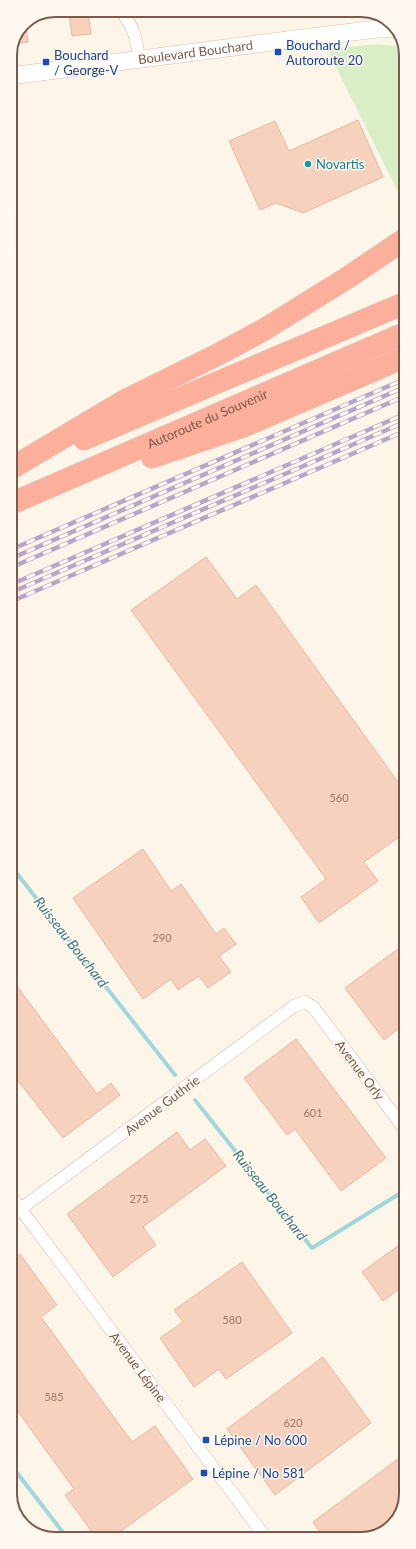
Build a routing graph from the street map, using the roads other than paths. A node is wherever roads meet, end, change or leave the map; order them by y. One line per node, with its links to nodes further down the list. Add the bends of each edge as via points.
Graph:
1 (125, 17): 5 (street, via 132,27)
2 (382, 23): 4 (main road, Boulevard Bouchard)
3 (389, 29): 4 (main road, Boulevard Bouchard)
4 (358, 31): 5 (main road, Boulevard Bouchard)
5 (139, 60): 6 (main road, Boulevard Bouchard)
6 (17, 75)
7 (399, 243): 11 (highway, via 265,328 126,400)
8 (399, 306): 12 (highway)
9 (399, 336): 13 (highway, Autoroute du Souvenir)
10 (399, 360): 14 (highway, via 244,426)
11 (17, 465)
12 (17, 466)
13 (17, 501)
14 (17, 502)
15 (314, 1008): 16 (street, Avenue Orly); 17 (street, Avenue Guthrie, via 305,1002 294,1006)
16 (399, 1122)
17 (17, 1211)
18 (17, 1213): 19 (street, Avenue Lépine)
19 (261, 1532)

